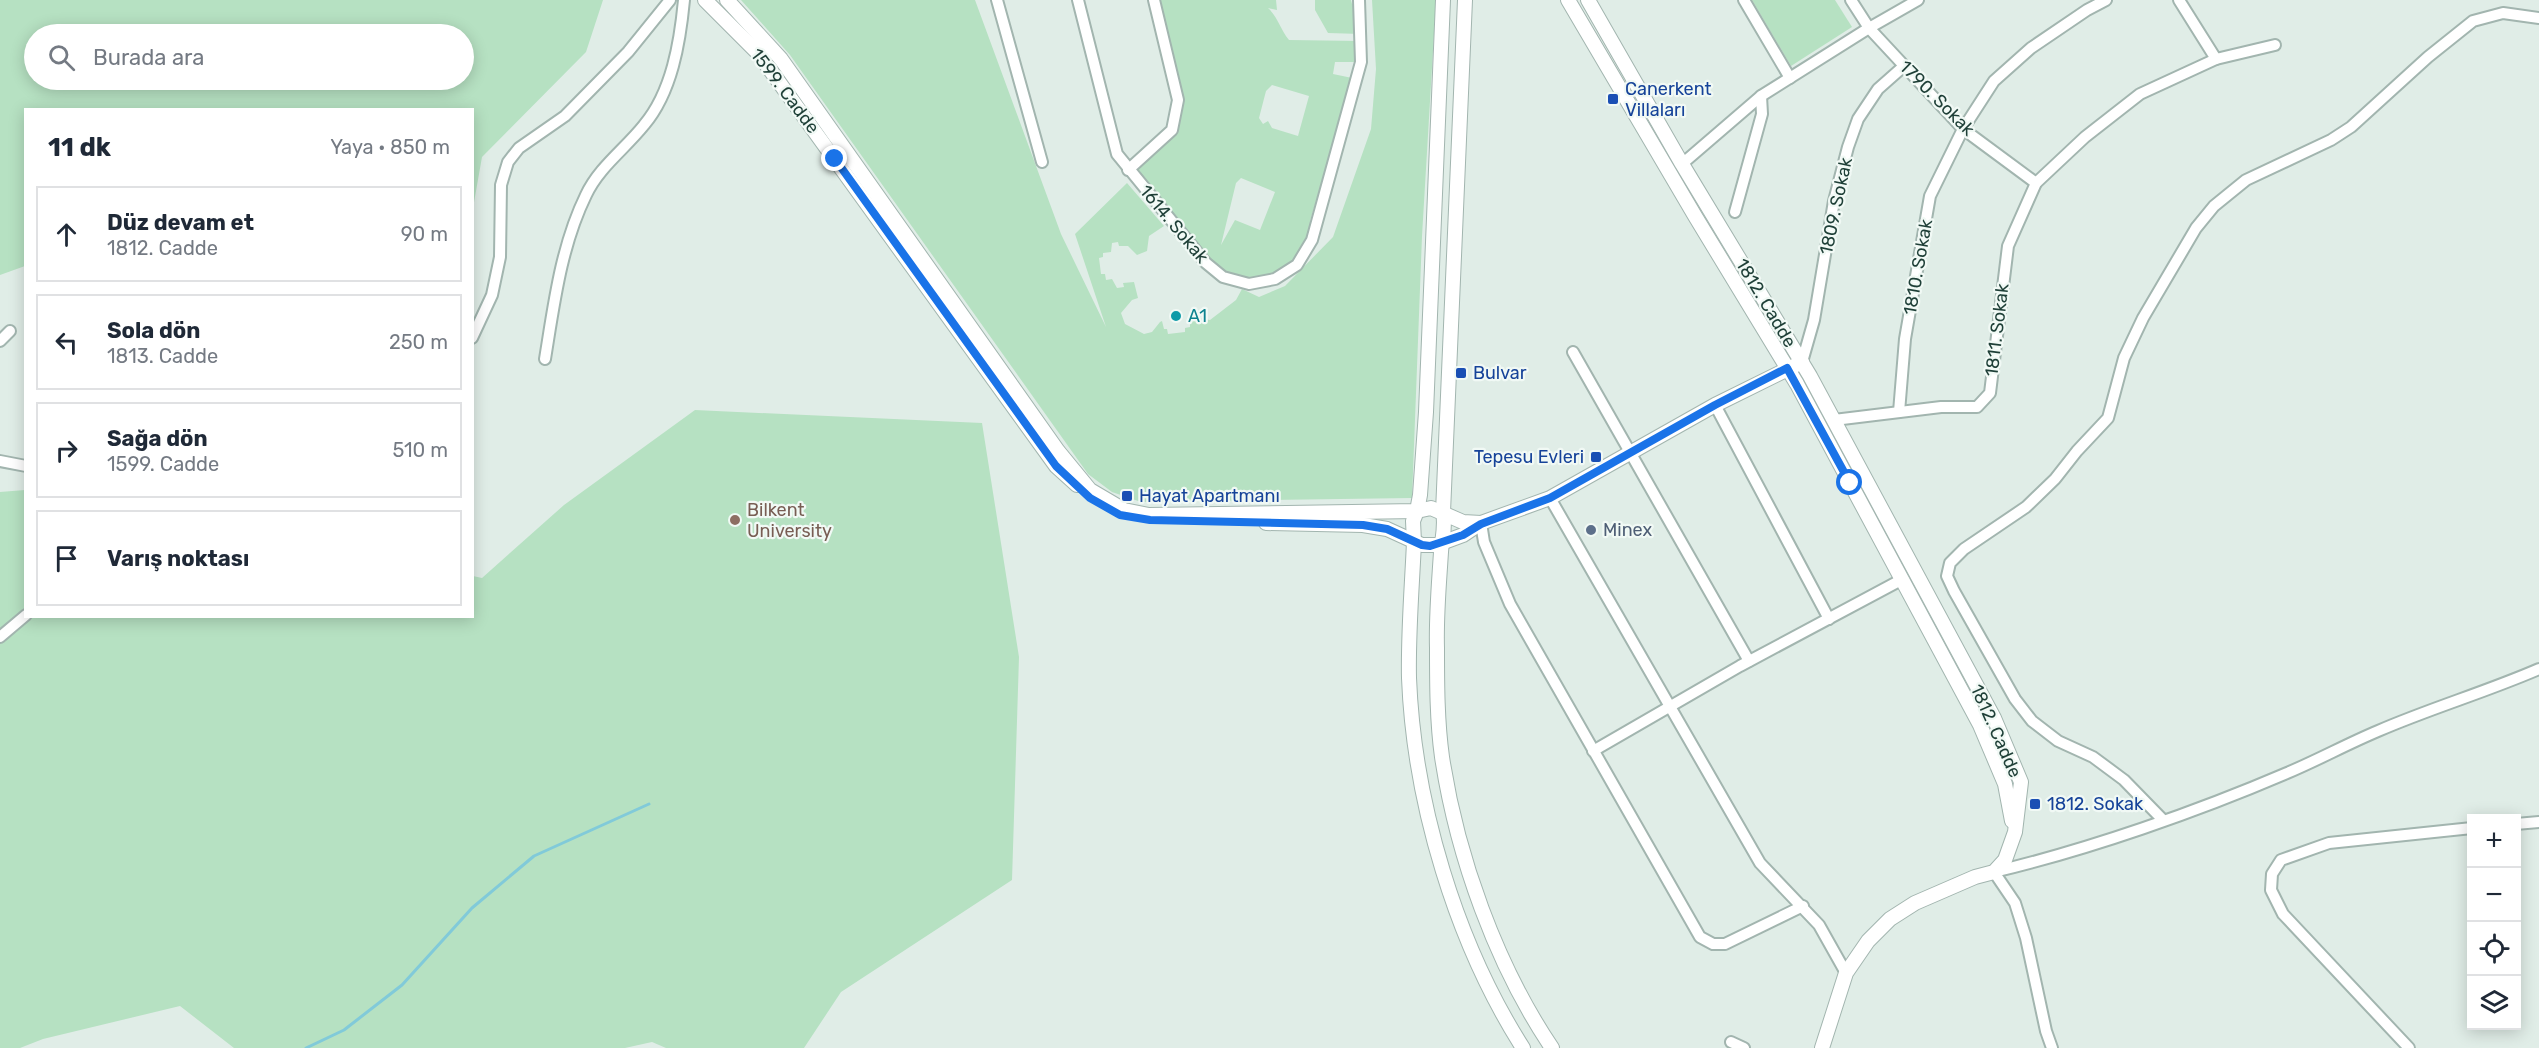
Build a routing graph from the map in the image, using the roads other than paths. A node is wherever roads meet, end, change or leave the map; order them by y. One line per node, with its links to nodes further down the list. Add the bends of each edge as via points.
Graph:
1 (670, 0): 32 (street, via 628,52 565,116 519,148 508,162 501,185 500,257 492,295)
2 (684, 0): 35 (street, via 681,33 666,86 645,124 607,163 587,192 570,230)
3 (705, 0): 48 (street, 1599. Cadde, via 758,53 1050,457 1090,498 1120,515 1150,520 1363,525 1387,529)
4 (727, 0): 45 (street, 1599. Cadde, via 781,59 1058,451 1090,490 1124,510 1149,514)
5 (997, 0): 26 (street)
6 (1078, 0): 28 (street, 1614. Sokak, via 1118,154)
7 (1154, 0): 28 (street, via 1178,100 1177,111 1172,130)
8 (1359, 0): 28 (street, 1614. Sokak, via 1362,62 1314,235 1297,265 1275,279 1250,284 1223,277 1204,261)
9 (1443, 0): 45 (street, via 1426,412)
10 (1466, 0): 46 (street)
11 (1588, 0): 27 (street, 1812. Cadde)
12 (1744, 0): 23 (street)
13 (1851, 0): 19 (street, 1790. Sokak)
14 (1918, 0): 19 (street)
15 (2106, 0): 25 (street, 1810. Sokak, via 2031,48 1994,81)
16 (2179, 0): 21 (street)
17 (1573, 2): 37 (street, 1812. Cadde)
18 (2539, 18): 58 (street, via 2503,13 2474,21 2351,127 2246,180 2214,206 2196,228 2124,358 2108,418 2026,507 1950,563 1947,576 1954,591 2015,699 2032,721 2124,780)
19 (1869, 28): 22 (street, 1790. Sokak); 23 (street)
20 (2276, 45): 21 (street)
21 (2216, 58): 29 (street, via 2140,94 2085,137)
22 (1904, 66): 25 (street, 1790. Sokak); 36 (street, 1809. Sokak, via 1878,89 1858,119 1848,147)
23 (1790, 78): 24 (street)
24 (1761, 96): 27 (street); 30 (street, via 1762,114)
25 (1964, 129): 29 (street, 1790. Sokak); 39 (street, 1810. Sokak, via 1930,196 1905,339)
26 (1042, 162)
27 (1682, 164): 36 (street, 1812. Cadde)
28 (1128, 170)
29 (2036, 183): 39 (street, 1811. Sokak, via 2008,246 1990,393 1977,407 1941,406)
30 (1735, 212)
31 (10, 330): 33 (street)
32 (474, 334)
33 (0, 340)
34 (1573, 352): 41 (street)
35 (545, 359)
36 (1802, 362): 37 (street); 40 (street, 1812. Cadde)
37 (1787, 368): 38 (street); 50 (street, 1812. Cadde)
38 (1715, 405): 41 (street); 52 (street)
39 (1899, 412): 40 (street, 1811. Sokak)
40 (1834, 420): 62 (street, 1812. Cadde, via 2009,750 2021,782)
41 (1632, 453): 44 (street); 54 (street)
42 (0, 461): 43 (street)
43 (24, 466)
44 (1550, 498): 47 (street); 56 (street)
45 (1417, 511): 46 (street, via 1431,508); 48 (street, via 1413,521)
46 (1443, 512): 47 (street, via 1463,522); 49 (street)
47 (1481, 524): 49 (street); 57 (street, via 1500,584)
48 (1414, 542): 49 (street, via 1430,546); 67 (street, via 1409,678 1418,769 1458,918 1490,991)
49 (1442, 543): 68 (street, via 1437,647 1442,756 1460,838 1480,901 1506,967)
50 (1901, 580): 52 (street); 62 (street, 1812. Cadde, via 1995,756)
51 (24, 617): 53 (street)
52 (1829, 619): 54 (street)
53 (0, 637)
54 (1749, 661): 56 (street)
55 (2539, 669): 58 (street, via 2379,730 2287,773)
56 (1670, 708): 57 (street); 64 (street, via 1760,863)
57 (1593, 751): 64 (street, via 1704,940 1725,944)
58 (2163, 820): 63 (street, via 2034,863)
59 (2539, 822): 60 (street)
60 (2521, 824)
61 (2467, 829): 72 (street, via 2329,843 2281,860 2272,874 2271,890 2283,914)
62 (2014, 832): 63 (street, via 2005,860)
63 (1994, 872): 65 (street, via 1930,895 1890,919 1868,941); 71 (street, via 2015,903)
64 (1803, 906): 65 (street, via 1819,925)
65 (1846, 973): 70 (street)
66 (1731, 1042): 69 (street)
67 (1523, 1048)
68 (1552, 1048)
69 (1744, 1048)
70 (1822, 1048)
71 (2052, 1048)
72 (2409, 1048)

